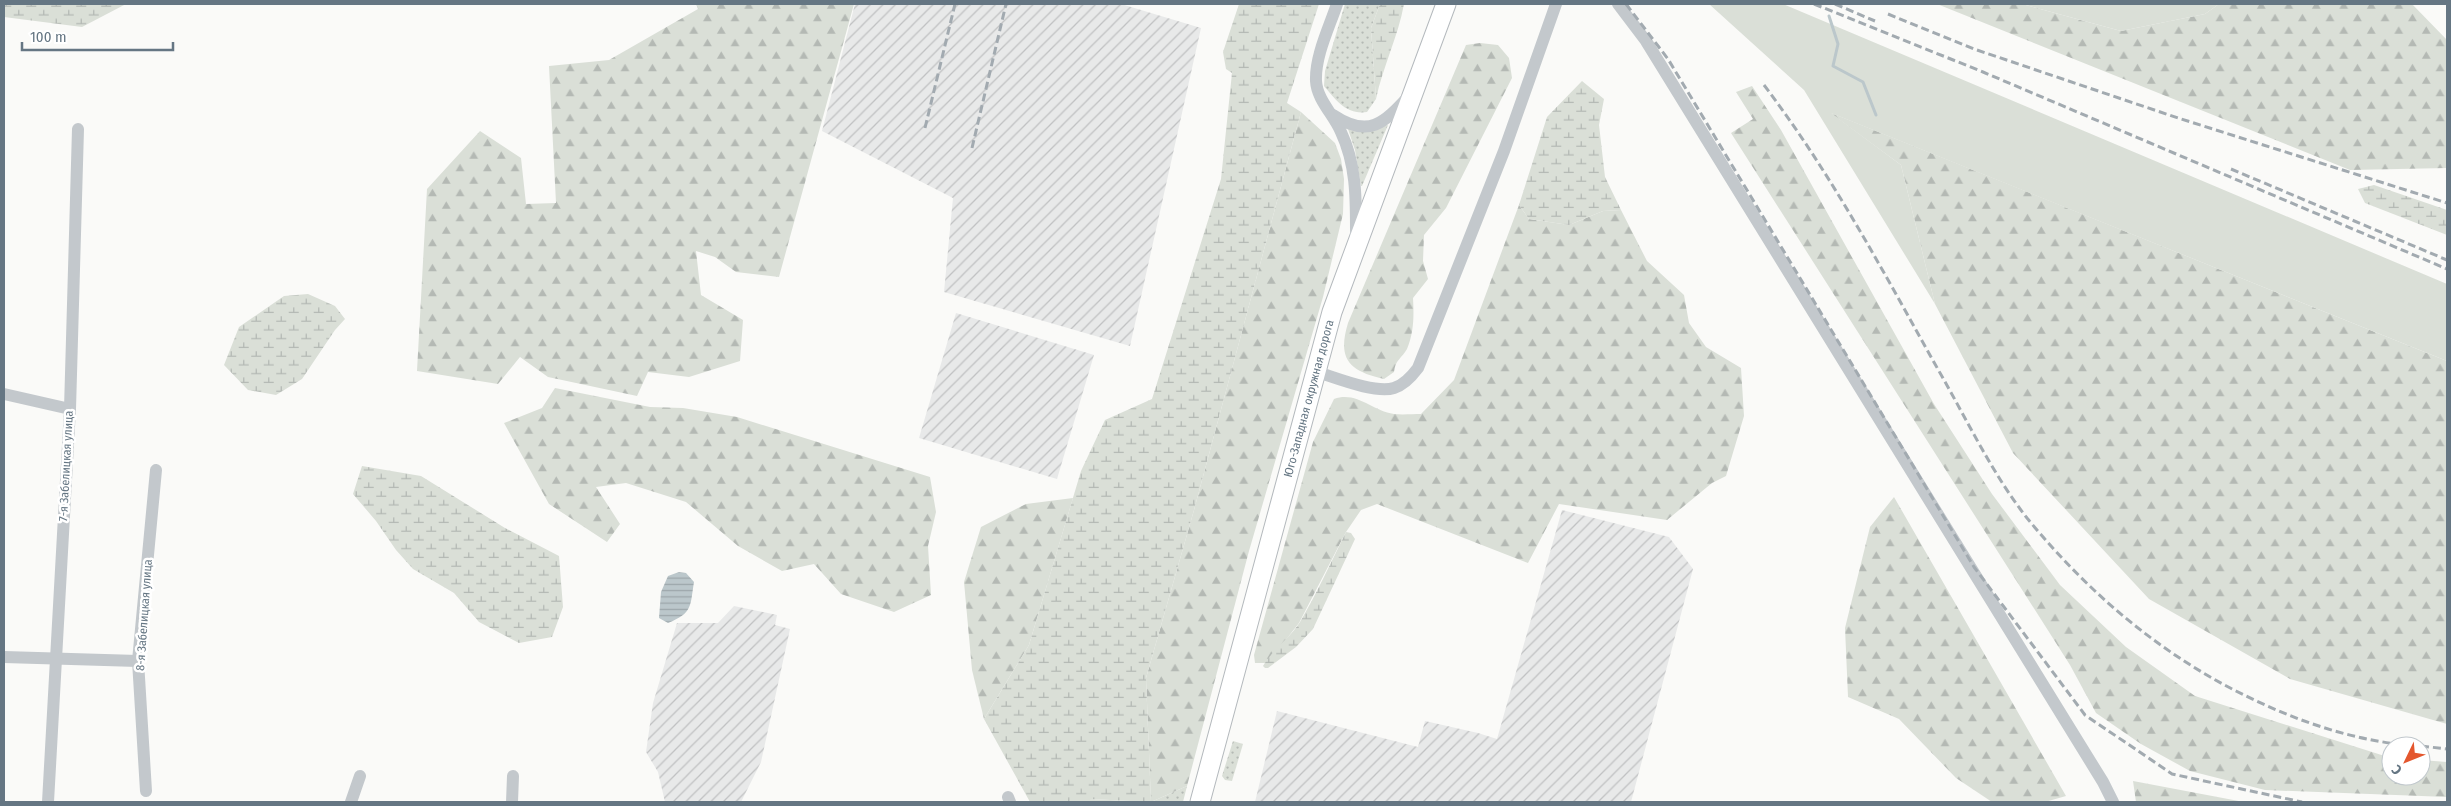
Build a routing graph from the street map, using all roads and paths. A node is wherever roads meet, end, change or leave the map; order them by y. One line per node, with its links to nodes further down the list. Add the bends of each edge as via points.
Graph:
1 (1337, 4): 6 (street, via 1316,73 1319,94)
2 (1446, 4): 5 (highway, Юго-Западная окружная дорога)
3 (1556, 4): 9 (street, via 1504,151 1418,368 1404,383 1387,390)
4 (1618, 4): 23 (street, via 1646,41 1880,418 2099,774)
5 (1415, 88): 6 (street, via 1388,118 1372,126 1352,125); 8 (highway, Юго-Западная окружная дорога)
6 (1332, 114): 8 (street, via 1347,146 1354,175)
7 (78, 129): 11 (street, 7-я Забелицкая улица)
8 (1356, 247): 9 (highway, Юго-Западная окружная дорога)
9 (1314, 371): 22 (highway, Юго-Западная окружная дорога)
10 (4, 394): 11 (street)
11 (70, 409): 14 (street, 7-я Забелицкая улица)
12 (156, 470): 15 (street, 8-я Забелицкая улица)
13 (4, 657): 14 (street)
14 (55, 658): 15 (street); 19 (street, 7-я Забелицкая улица)
15 (138, 661): 18 (street, 8-я Забелицкая улица)
16 (360, 776): 20 (street)
17 (513, 776): 21 (street)
18 (146, 791)
19 (48, 802)
20 (350, 802)
21 (512, 802)
22 (1200, 802)
23 (2113, 802)

